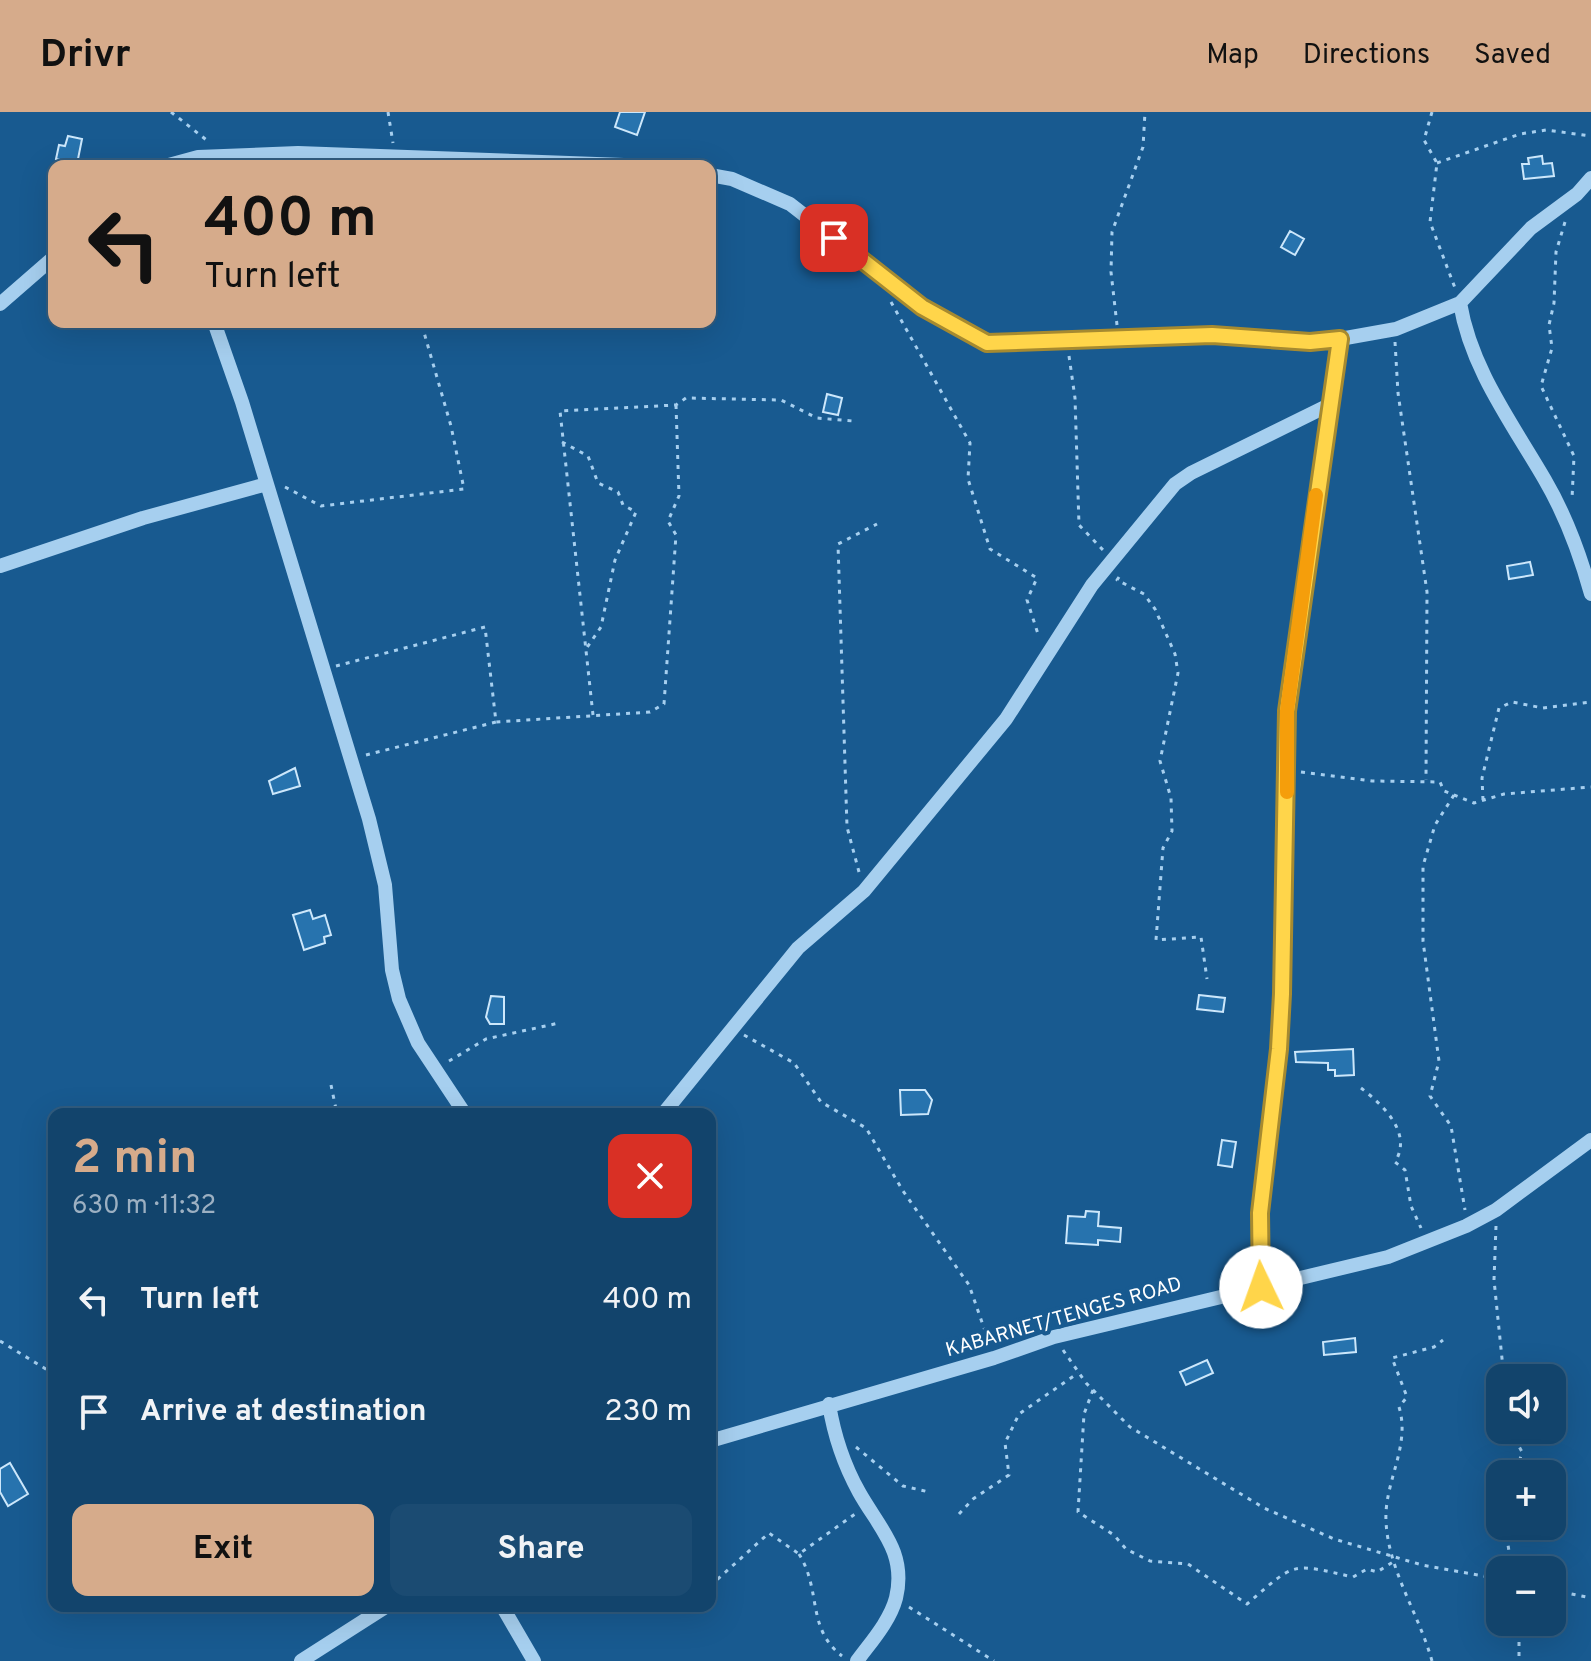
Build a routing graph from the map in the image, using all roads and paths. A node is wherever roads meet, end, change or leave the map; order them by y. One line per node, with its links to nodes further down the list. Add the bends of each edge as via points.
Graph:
1 (171, 112): 6 (path)
2 (388, 112): 7 (path)
3 (1145, 112): 21 (path, via 1143,147 1112,232)
4 (1432, 112): 10 (path, via 1424,140)
5 (1591, 136): 10 (path, via 1546,130 1520,134)
6 (225, 154): 7 (street); 8 (street)
7 (395, 155): 9 (street)
8 (195, 160)
9 (511, 160)
10 (1437, 163): 16 (path, via 1430,222)
11 (716, 176): 23 (street, via 790,204 922,307 987,343)
12 (1591, 178): 13 (street)
13 (1557, 208): 16 (street); 29 (path, via 1566,220 1556,252 1552,348 1541,386 1574,456)
14 (48, 262): 17 (street)
15 (887, 294): 37 (path, via 970,443 968,479 990,549 1037,578 1027,600)
16 (1460, 303): 20 (street); 32 (street, via 1464,325 1499,406 1545,480)
17 (0, 304)
18 (216, 328): 28 (street)
19 (423, 328): 28 (path, via 464,489 321,506 287,486)
20 (1396, 329): 22 (street); 44 (path, via 1398,393 1427,592)
21 (1119, 337): 22 (street); 23 (street)
22 (1340, 339): 25 (street)
23 (1066, 340): 33 (path, via 1075,398 1079,525)
24 (676, 405): 26 (path, via 686,398 781,400 817,418); 27 (path, via 560,411); 40 (path, via 679,496 668,521 676,535 664,704 650,712)
25 (1329, 405): 33 (street, via 1175,484); 43 (street, via 1287,711)
26 (853, 421)
27 (562, 442): 36 (path); 36 (path, via 588,456 598,483 618,492 623,505 636,512 615,560 601,627)
28 (268, 487): 34 (street, via 143,518); 38 (street)
29 (1571, 502)
30 (877, 524): 48 (path, via 838,544 847,827)
31 (1591, 538): 32 (street)
32 (1576, 544): 35 (street)
33 (1114, 560): 37 (street, via 1092,585); 49 (path, via 1122,570 1117,580 1144,594 1155,609 1178,673 1160,761 1171,798 1172,831 1163,848 1156,940 1201,937)
34 (0, 566)
35 (1591, 594)
36 (584, 652): 40 (path)
37 (1047, 660): 48 (street, via 1006,719)
38 (322, 670): 41 (path, via 485,627); 42 (street)
39 (1591, 702): 47 (path, via 1543,708 1512,702 1499,708 1482,778)
40 (593, 715): 41 (path)
41 (496, 722): 42 (path)
42 (350, 759): 52 (street, via 385,885 399,999)
43 (1286, 770): 44 (path, via 1372,781); 62 (street, via 1279,1049 1260,1213)
44 (1426, 780): 46 (path, via 1440,782)
45 (1591, 787): 47 (path)
46 (1454, 795): 47 (path, via 1474,803); 60 (path, via 1435,825 1423,866 1423,941 1439,1061 1430,1096 1451,1126)
47 (1483, 800)
48 (864, 891): 51 (street, via 798,948)
49 (1207, 979)
50 (559, 1023): 52 (path, via 486,1039)
51 (734, 1029): 57 (street); 66 (path, via 794,1063 821,1102 866,1128 969,1285)
52 (435, 1068): 56 (street)
53 (331, 1085): 55 (path)
54 (1361, 1088): 61 (path, via 1393,1120 1401,1140 1395,1162 1405,1170 1411,1206)
55 (336, 1108)
56 (461, 1108)
57 (668, 1108)
58 (1591, 1140): 59 (street, KABARNET/TENGES ROAD)
59 (1496, 1210): 60 (street, KABARNET/TENGES ROAD); 67 (path, via 1494,1280)
60 (1466, 1226): 61 (street, KABARNET/TENGES ROAD)
61 (1427, 1242): 62 (street, KABARNET/TENGES ROAD)
62 (1261, 1287): 63 (street, KABARNET/TENGES ROAD)
63 (1054, 1337): 66 (street, KABARNET/TENGES ROAD); 69 (path)
64 (1443, 1340): 78 (path, via 1392,1358 1407,1397 1399,1407 1404,1424 1387,1494)
65 (0, 1341): 68 (path)
66 (994, 1358): 71 (street, KABARNET/TENGES ROAD)
67 (1503, 1364)
68 (48, 1370)
69 (1079, 1372): 70 (path); 76 (path, via 1019,1414 1005,1443 1009,1475)
70 (1093, 1390): 78 (path, via 1130,1427 1264,1508 1334,1539); 79 (path, via 1084,1414 1078,1512 1126,1549 1150,1561 1188,1564 1247,1604 1283,1573 1302,1565 1353,1577)
71 (829, 1404): 72 (street); 73 (street, KABARNET/TENGES ROAD)
72 (833, 1431): 74 (path, via 903,1486); 75 (street)
73 (716, 1439)
74 (929, 1492)
75 (868, 1504): 77 (path); 84 (street, via 896,1551)
76 (959, 1514)
77 (799, 1554): 81 (path, via 769,1533); 90 (path, via 815,1591 825,1643)
78 (1390, 1556): 79 (path); 80 (path)
79 (1393, 1562): 93 (path)
80 (1486, 1576)
81 (716, 1581)
82 (1566, 1593): 83 (path)
83 (1591, 1598)
84 (896, 1599): 91 (street); 92 (path)
85 (378, 1612): 88 (street)
86 (505, 1612): 89 (street)
87 (1519, 1636): 94 (path)
88 (301, 1661)
89 (534, 1661)
90 (848, 1661)
91 (857, 1661)
92 (994, 1661)
93 (1432, 1661)
94 (1519, 1661)

